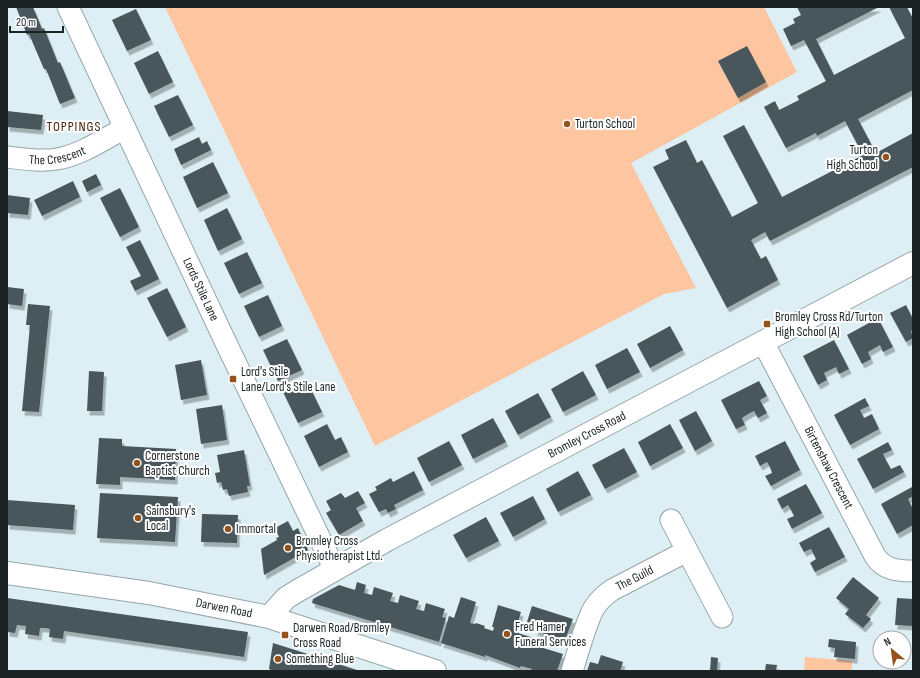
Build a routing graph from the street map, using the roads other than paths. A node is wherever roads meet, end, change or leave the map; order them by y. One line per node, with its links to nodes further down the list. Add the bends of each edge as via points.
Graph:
1 (68, 7): 2 (street, Lords Stile Lane)
2 (126, 128): 3 (street, The Crescent, via 75,154 57,159); 8 (street, Lords Stile Lane)
3 (7, 157)
4 (913, 264): 5 (street, Bromley Cross Road)
5 (763, 342): 8 (street, Bromley Cross Road, via 387,540); 9 (street, Birtenshaw Crescent, via 875,556 879,562 891,569)
6 (671, 520): 7 (street)
7 (687, 551): 12 (street); 14 (street, The Guild, via 612,590 599,601 591,615)
8 (335, 570): 11 (street, Bromley Cross Road, via 286,598)
9 (913, 571)
10 (7, 573): 11 (street, Darwen Road, via 149,592)
11 (269, 617): 13 (street, Darwen Road)
12 (722, 617)
13 (435, 671)
14 (572, 671)

